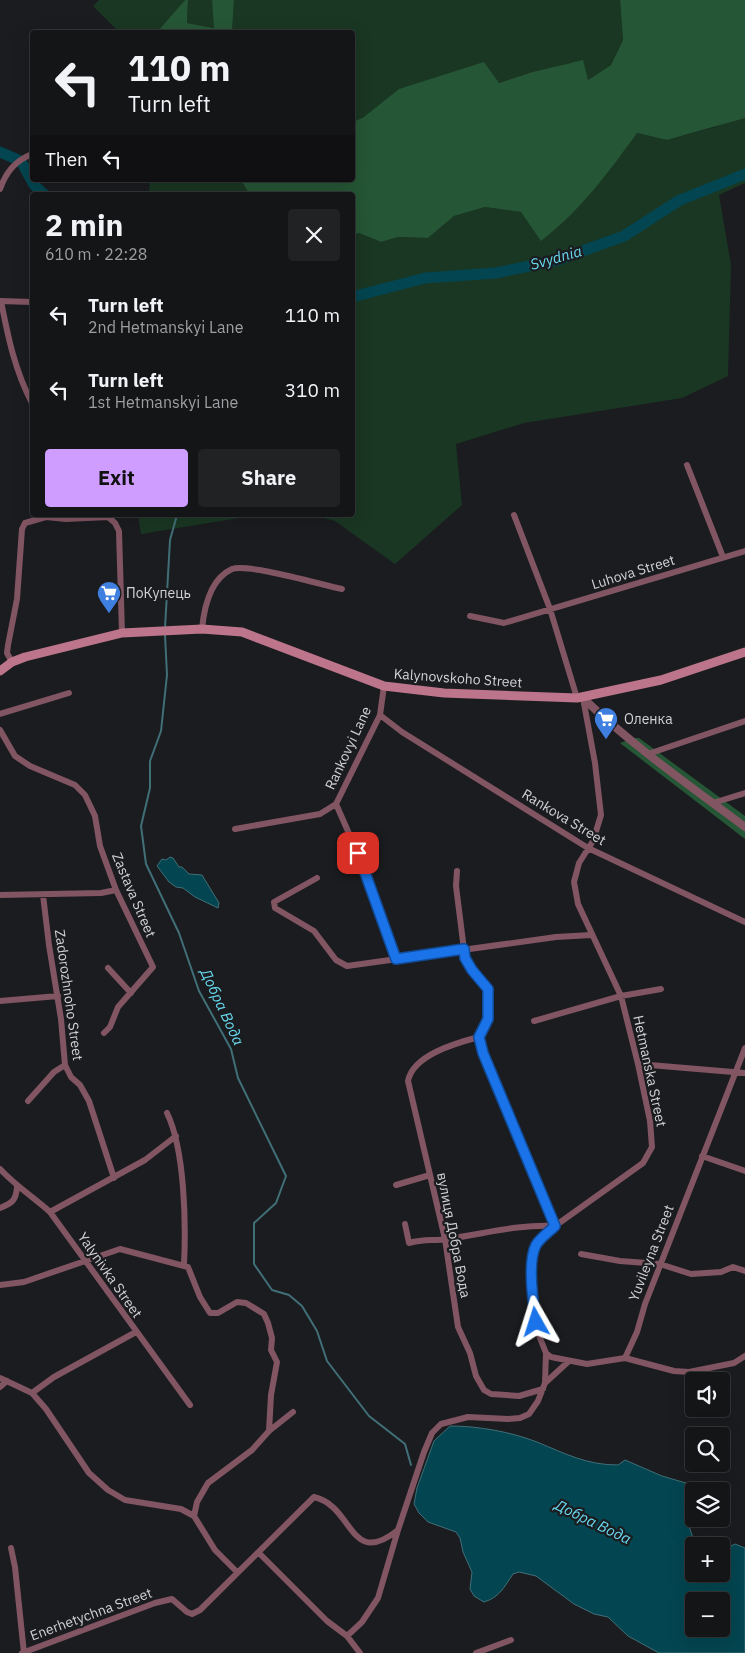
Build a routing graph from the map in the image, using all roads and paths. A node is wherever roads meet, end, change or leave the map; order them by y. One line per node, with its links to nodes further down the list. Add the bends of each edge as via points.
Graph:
1 (30, 155): 2 (street, via 14,164)
2 (0, 189)
3 (0, 301): 4 (street); 5 (street, via 9,345)
4 (30, 302)
5 (30, 399)
6 (687, 465): 13 (street)
7 (514, 514): 15 (street)
8 (44, 517): 20 (street, via 25,523 22,529 17,599 7,653)
9 (53, 517): 11 (street)
10 (108, 517): 18 (street, via 119,531)
11 (108, 517)
12 (745, 551): 13 (street, Luhova Street)
13 (723, 558): 15 (street, Luhova Street)
14 (342, 589): 17 (street, via 250,568 232,569 221,576 214,587 204,611)
15 (550, 610): 16 (street, Luhova Street, via 504,623); 24 (street, Hetmanska Street)
16 (470, 616)
17 (202, 629): 18 (main road, Kalynovskoho Street); 22 (main road, Kalynovskoho Street, via 242,632)
18 (122, 633): 20 (main road, Kalynovskoho Street)
19 (745, 652): 24 (main road, Kalynovskoho Street, via 661,680)
20 (12, 662): 21 (main road, Kalynovskoho Street)
21 (0, 670)
22 (384, 686): 24 (main road, Kalynovskoho Street, via 481,695); 26 (street, Rankovyi Lane)
23 (69, 693): 25 (street)
24 (580, 698): 29 (street); 35 (street, Hetmanska Street, via 595,763 601,815)
25 (0, 714)
26 (380, 715): 32 (street, Rankovyi Lane); 35 (street, Rankova Street)
27 (745, 721): 29 (street)
28 (0, 730): 38 (street, Zastava Street, via 15,756 75,785 86,795)
29 (648, 754): 31 (street)
30 (745, 793): 31 (street)
31 (713, 803): 33 (street)
32 (336, 804): 34 (street, Rankovyi Lane, via 320,814); 44 (street, via 365,870)
33 (745, 827)
34 (235, 828)
35 (588, 848): 41 (street, Rankova Street); 42 (street, Hetmanska Street, via 579,863 574,882 578,904)
36 (456, 871): 43 (street)
37 (317, 878): 44 (street, via 274,902 275,908 314,932 342,964 354,966)
38 (116, 890): 40 (street); 47 (street, Zastava Street, via 153,967)
39 (0, 895): 40 (street)
40 (42, 895): 48 (street, Zadorozhnoho Street)
41 (745, 922)
42 (591, 935): 43 (street); 49 (street, Hetmanska Street)
43 (464, 949): 44 (street); 53 (street, via 472,970 488,989 488,1019)
44 (396, 959)
45 (108, 968): 47 (street)
46 (661, 989): 49 (street)
47 (131, 993): 52 (street, via 118,1007)
48 (58, 996): 50 (street); 56 (street, Zadorozhnoho Street)
49 (621, 996): 51 (street); 55 (street, Hetmanska Street)
50 (0, 1001)
51 (534, 1021)
52 (104, 1033)
53 (479, 1037): 65 (street, вулиця Добра Вода, via 456,1043 427,1058 410,1074 408,1081); 72 (street)
54 (745, 1048): 57 (street, Yuvileyna Street)
55 (638, 1064): 57 (street); 72 (street, Hetmanska Street, via 652,1147 643,1163)
56 (65, 1065): 59 (street); 66 (street, Zadorozhnoho Street, via 89,1101)
57 (735, 1072): 58 (street); 62 (street, Yuvileyna Street)
58 (745, 1073)
59 (28, 1100)
60 (167, 1113): 61 (street)
61 (176, 1136): 66 (street); 77 (street, via 184,1212)
62 (702, 1156): 64 (street); 76 (street, Yuvileyna Street)
63 (0, 1169): 68 (street, Yalynivka Street)
64 (745, 1171)
65 (430, 1175): 67 (street); 73 (street, вулиця Добра Вода)
66 (114, 1178): 70 (street)
67 (396, 1185)
68 (17, 1187): 69 (street, via 13,1202); 70 (street, Yalynivka Street)
69 (0, 1208)
70 (50, 1212): 75 (street, Yalynivka Street)
71 (405, 1224): 73 (street, via 409,1243)
72 (555, 1226): 73 (street, via 513,1227); 81 (street, Hetmanska Street, via 537,1242 532,1266 534,1312)
73 (445, 1239): 87 (street, вулиця Добра Вода, via 458,1326 484,1390 491,1394 519,1396)
74 (581, 1254): 76 (street)
75 (86, 1262): 77 (street, via 120,1249); 79 (street, via 24,1282); 80 (street, Yalynivka Street)
76 (660, 1264): 78 (street, via 691,1274 721,1272 733,1267); 83 (street, Yuvileyna Street)
77 (184, 1265): 92 (street, via 188,1267 210,1313 218,1313 237,1302 246,1303 264,1314 272,1338 271,1350 277,1362 271,1394)
78 (745, 1271)
79 (0, 1285)
80 (136, 1332): 89 (street, via 54,1377); 90 (street, Yalynivka Street)
81 (546, 1353): 84 (street, via 551,1358); 87 (street)
82 (745, 1356): 83 (street, via 734,1363 689,1372)
83 (625, 1358): 84 (street, via 587,1364)
84 (569, 1362): 87 (street)
85 (0, 1378): 86 (street)
86 (6, 1381): 88 (street); 89 (street)
87 (544, 1386): 96 (street, via 529,1414 520,1418 468,1417 441,1424 432,1433 424,1452)
88 (0, 1388)
89 (32, 1393): 94 (street, via 97,1481 125,1500)
90 (190, 1405)
91 (293, 1412): 92 (street)
92 (270, 1432): 93 (street, via 208,1483)
93 (197, 1502): 94 (street); 95 (street)
94 (181, 1509): 95 (street)
95 (194, 1516): 99 (street, via 215,1550)
96 (398, 1530): 98 (street, Enerhetychna Street, via 381,1542 360,1540 338,1512 314,1497); 100 (street, via 378,1598 362,1622)
97 (11, 1548): 102 (street)
98 (259, 1553): 99 (street, Enerhetychna Street); 100 (street, via 327,1621)
99 (237, 1572): 102 (street, Enerhetychna Street, via 200,1610 192,1614 172,1599)
100 (347, 1636): 103 (street)
101 (512, 1640): 104 (street)
102 (23, 1653)
103 (360, 1653)
104 (476, 1653)

